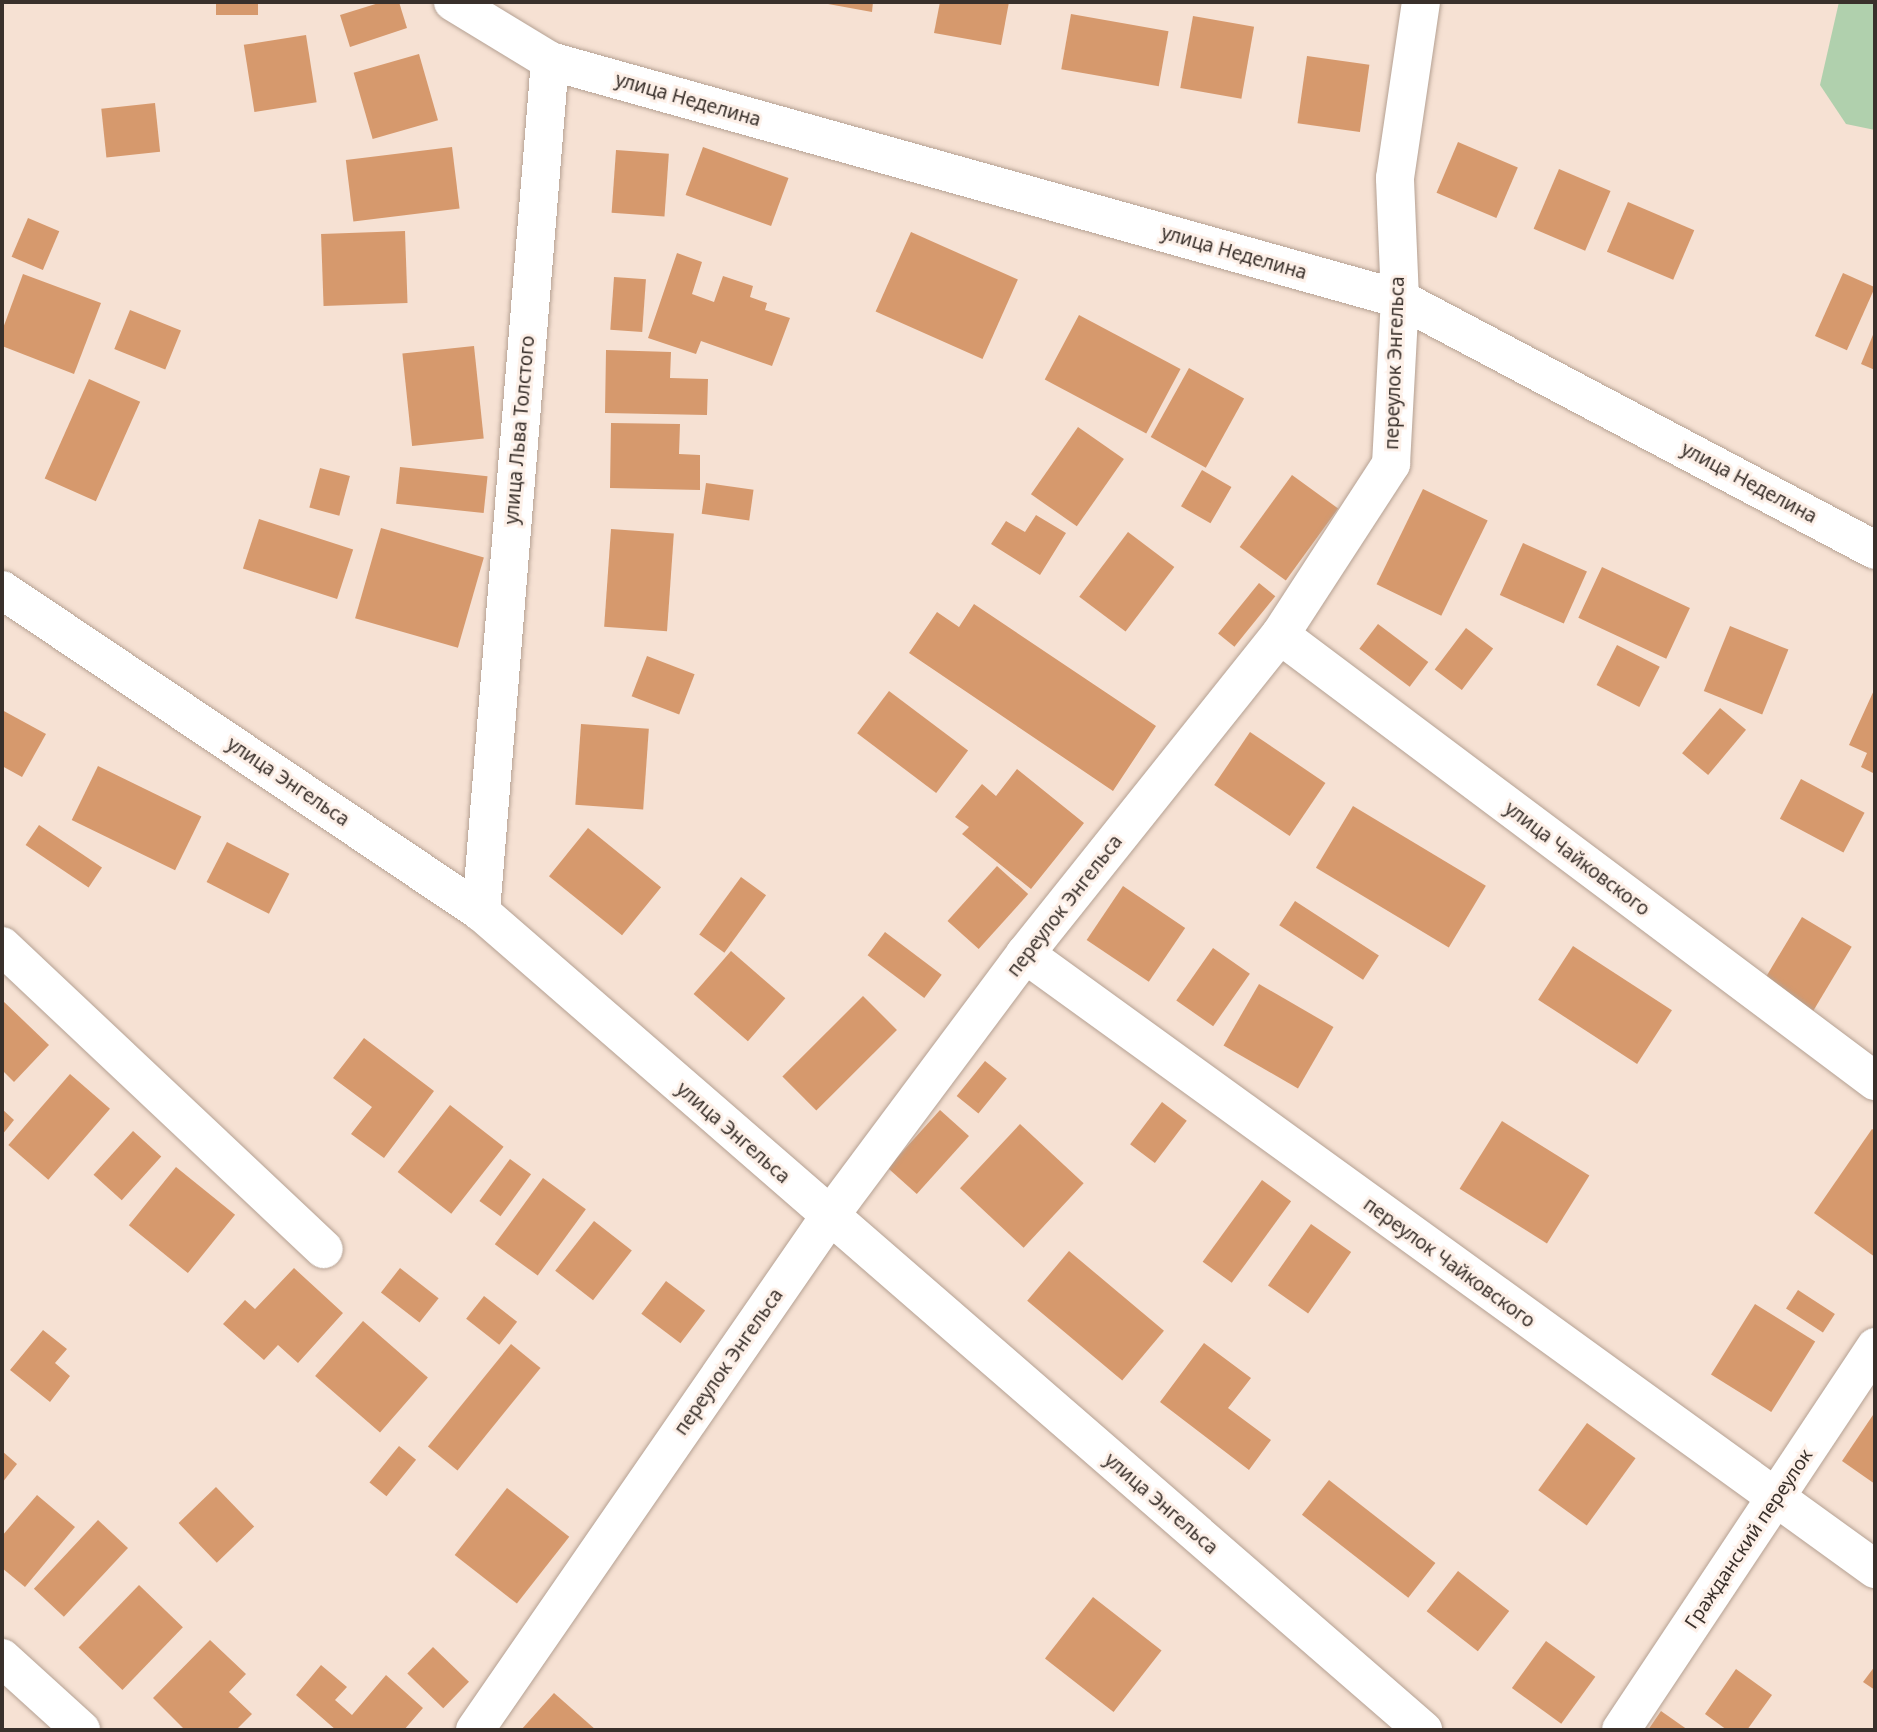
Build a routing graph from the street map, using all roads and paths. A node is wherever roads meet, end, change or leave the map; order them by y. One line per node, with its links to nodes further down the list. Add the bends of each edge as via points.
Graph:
1 (453, 2): 3 (street)
2 (1421, 2): 4 (street, переулок Энгельса, via 1395,178)
3 (550, 61): 4 (street, улица Неделина); 8 (street, улица Льва Толстого)
4 (1400, 299): 5 (street, улица Неделина); 7 (street, переулок Энгельса, via 1391,464)
5 (1875, 550)
6 (2, 590): 8 (street, улица Энгельса)
7 (1280, 635): 10 (street, переулок Энгельса); 11 (street, улица Чайковского)
8 (481, 912): 12 (street, улица Энгельса)
9 (2, 946): 13 (street)
10 (1025, 954): 12 (street, переулок Энгельса); 15 (street, переулок Чайковского)
11 (1875, 1081)
12 (829, 1217): 19 (street, переулок Энгельса); 20 (street, улица Энгельса)
13 (324, 1248)
14 (1875, 1347): 15 (street, Гражданский переулок)
15 (1776, 1500): 16 (street, переулок Чайковского); 21 (street, Гражданский переулок)
16 (1875, 1569)
17 (2, 1658): 18 (street)
18 (81, 1730)
19 (475, 1730)
20 (1423, 1730)
21 (1620, 1730)

